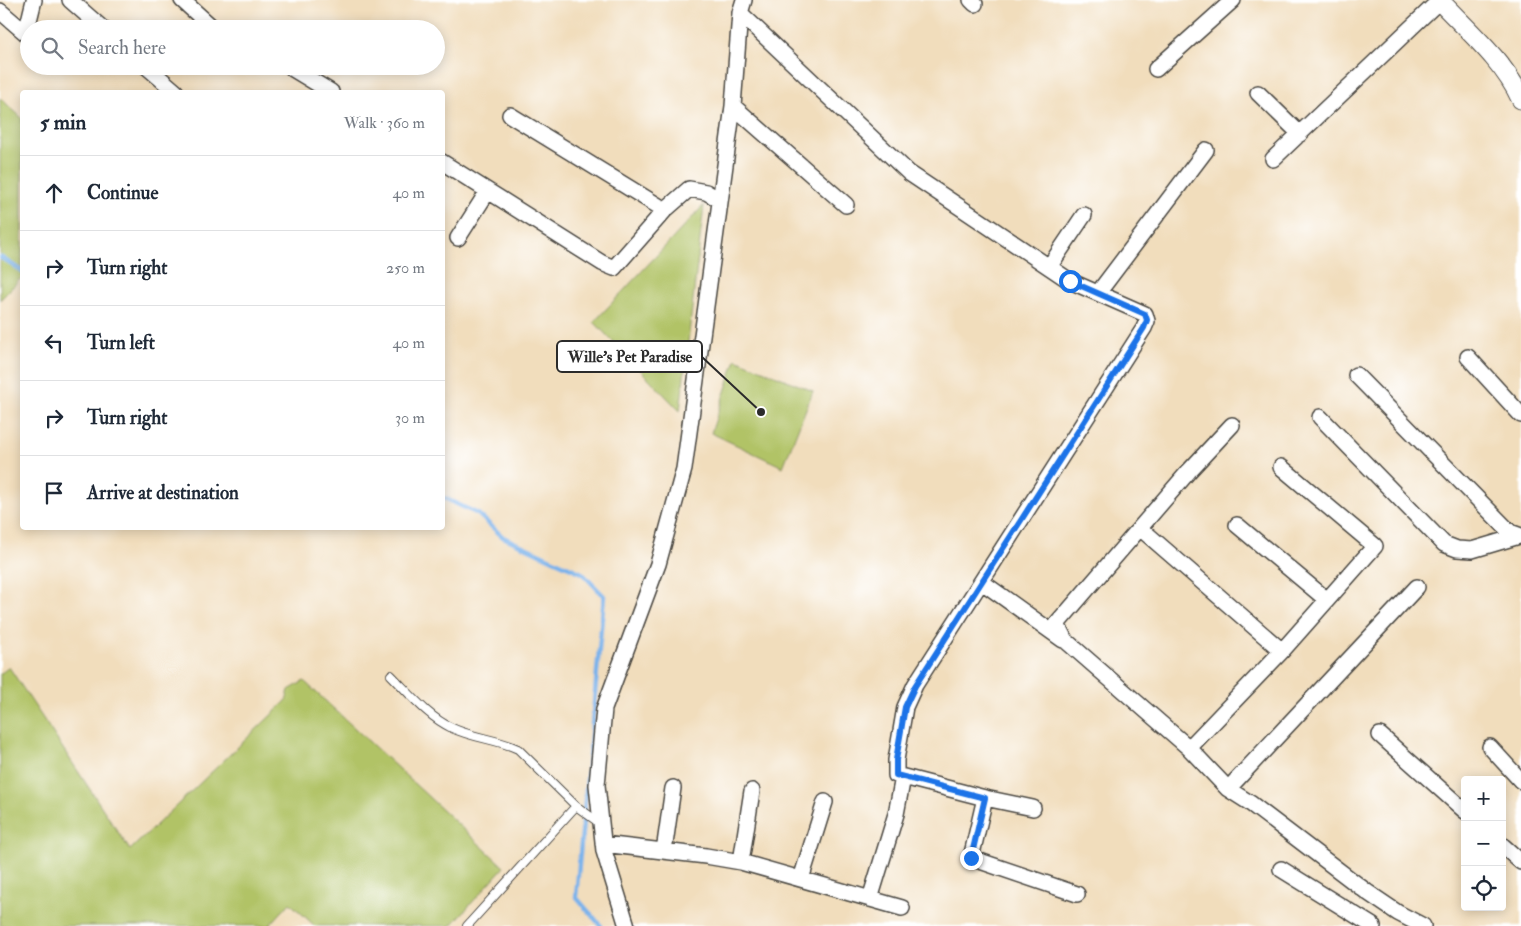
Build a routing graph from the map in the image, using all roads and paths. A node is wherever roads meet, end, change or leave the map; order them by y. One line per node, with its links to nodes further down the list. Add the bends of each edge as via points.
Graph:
1 (34, 0): 8 (street)
2 (70, 0): 9 (street)
3 (182, 0): 10 (street)
4 (1233, 0): 12 (street)
5 (1439, 0): 19 (street, via 1500,66); 22 (street)
6 (742, 7): 20 (street); 32 (street, via 909,173)
7 (0, 11): 11 (street)
8 (30, 20)
9 (93, 20)
10 (204, 20)
11 (20, 29)
12 (1156, 69)
13 (156, 75): 16 (street)
14 (299, 75): 15 (street)
15 (308, 86): 17 (street)
16 (174, 90)
17 (323, 90)
18 (1258, 93): 22 (street)
19 (1521, 99)
20 (733, 106): 27 (street); 28 (street)
21 (510, 115): 29 (street)
22 (1300, 134): 24 (street)
23 (1206, 150): 33 (street)
24 (1273, 159)
25 (445, 164): 26 (street)
26 (488, 191): 29 (street, via 614,268); 31 (street)
27 (720, 200): 29 (street, via 706,192 689,189); 62 (street, via 684,469 658,564 604,709 597,785)
28 (846, 205)
29 (665, 210)
30 (1084, 216): 32 (street)
31 (458, 238)
32 (1049, 267): 33 (street, via 1070,281)
33 (1098, 293): 43 (street, via 1145,314 1144,328)
34 (1468, 357): 36 (street)
35 (1356, 375): 42 (street, via 1510,532)
36 (1521, 415)
37 (1320, 417): 42 (street, via 1444,544 1472,550)
38 (1232, 425): 41 (street)
39 (1281, 467): 45 (street, via 1375,546)
40 (1237, 525): 45 (street)
41 (1140, 528): 46 (street, via 1057,624); 47 (street)
42 (1520, 536)
43 (982, 582): 46 (street); 52 (street, via 905,707 896,760 896,775)
44 (1417, 587): 55 (street)
45 (1327, 600): 47 (street)
46 (1065, 640): 51 (street)
47 (1282, 650): 51 (street)
48 (391, 675): 59 (lane, via 430,714 451,728 518,749)
49 (1380, 735): 61 (street)
50 (1490, 747): 53 (street)
51 (1189, 748): 55 (street)
52 (903, 777): 57 (street); 71 (street, via 896,814)
53 (1521, 781)
54 (673, 788): 65 (street)
55 (1228, 789): 76 (street, via 1367,892)
56 (752, 792): 66 (street)
57 (985, 798): 60 (street); 70 (street, via 971,858)
58 (825, 802): 69 (street)
59 (576, 806): 62 (lane); 73 (lane)
60 (1033, 808)
61 (1461, 808)
62 (602, 825): 63 (street)
63 (604, 844): 65 (street); 74 (street)
64 (1506, 849): 67 (street)
65 (664, 851): 66 (street)
66 (741, 862): 69 (street)
67 (1521, 862)
68 (1282, 869): 75 (street)
69 (801, 880): 71 (street)
70 (1077, 894)
71 (870, 899): 72 (street)
72 (902, 908)
73 (467, 926)
74 (627, 926)
75 (1373, 926)
76 (1423, 926)

